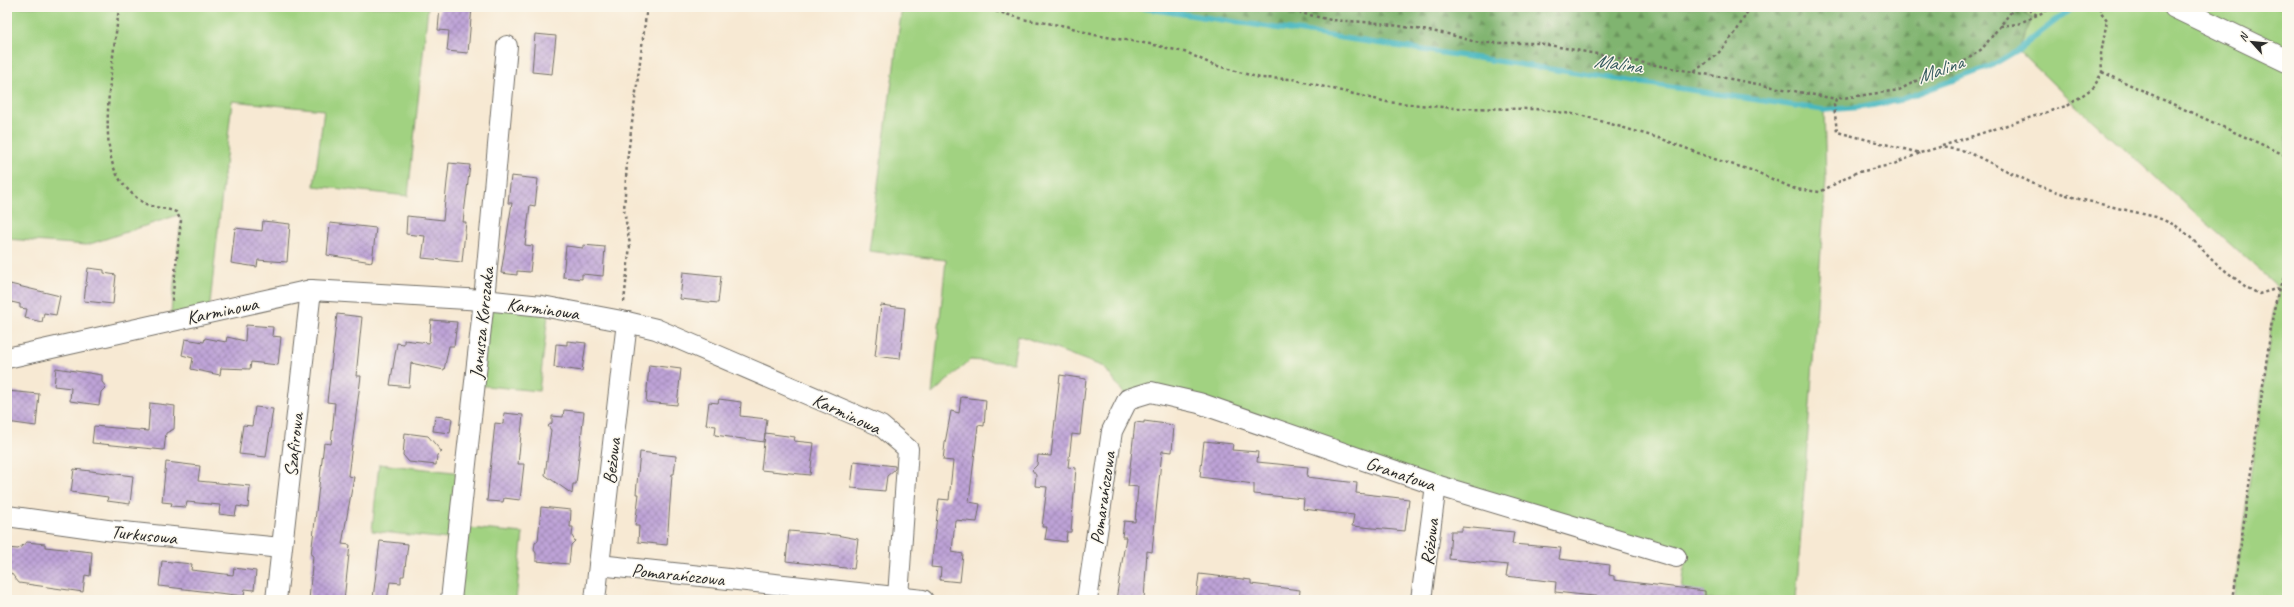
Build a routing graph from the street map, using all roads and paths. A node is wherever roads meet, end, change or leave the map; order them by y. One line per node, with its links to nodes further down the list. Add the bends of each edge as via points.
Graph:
1 (119, 7): 25 (path, via 107,126 110,152 114,169 126,188 147,204 176,212 181,220)
2 (647, 7): 26 (path, via 627,162 624,210 630,244)
3 (942, 7): 19 (path, via 995,11 1027,20 1066,26 1188,53 1211,64 1260,78 1292,79 1387,102 1453,108 1535,109 1580,115 1754,170 1795,188 1820,192 1855,173 1894,164)
4 (1275, 7): 15 (path, via 1331,20 1380,23 1448,34 1479,43 1538,43)
5 (1750, 7): 15 (path, via 1736,32 1716,56)
6 (2014, 7): 12 (path)
7 (2024, 7): 11 (path)
8 (2054, 7): 11 (path)
9 (2101, 7): 16 (path, via 2100,11 2107,20 2101,54)
10 (2175, 7): 14 (main road)
11 (2037, 15): 12 (path, via 2018,24)
12 (2000, 26): 17 (path, via 1982,50 1962,63 1927,75 1899,90)
13 (507, 46): 24 (street, Janusza Korczaka)
14 (2287, 61)
15 (1693, 72): 17 (path)
16 (2102, 72): 18 (path, via 2094,87 2069,105); 20 (path)
17 (1836, 99): 19 (path, via 1834,112 1837,132)
18 (1940, 146): 19 (path); 22 (path, via 1966,151 2036,185 2079,199 2156,217 2175,225 2188,235 2217,264 2246,287 2259,294)
19 (1920, 153)
20 (2287, 156)
21 (2287, 272): 22 (path)
22 (2279, 288): 41 (path, via 2272,320)
23 (311, 290): 24 (street, Karminowa); 25 (street, Karminowa); 31 (street, Szafirowa)
24 (484, 300): 26 (street, Karminowa, via 542,306); 36 (street, Janusza Korczaka)
25 (170, 321): 27 (street, Karminowa)
26 (624, 321): 33 (street, Beżowa); 34 (street, Karminowa, via 656,329 881,426 908,449)
27 (7, 358)
28 (1128, 399): 29 (street, Granatowa, via 1151,392 1199,403); 39 (street, Pomarańczowa, via 1112,431)
29 (1436, 485): 32 (street, Granatowa); 40 (street, Różowa)
30 (7, 516): 31 (street, Turkusowa, via 114,531)
31 (281, 548): 35 (street, Szafirowa)
32 (1676, 557)
33 (599, 565): 34 (street, Pomarańczowa); 37 (street, Beżowa)
34 (898, 597): 38 (street, Pomarańczowa)
35 (276, 600)
36 (451, 600)
37 (595, 600)
38 (924, 600)
39 (1087, 600)
40 (1421, 600)
41 (2233, 600)

